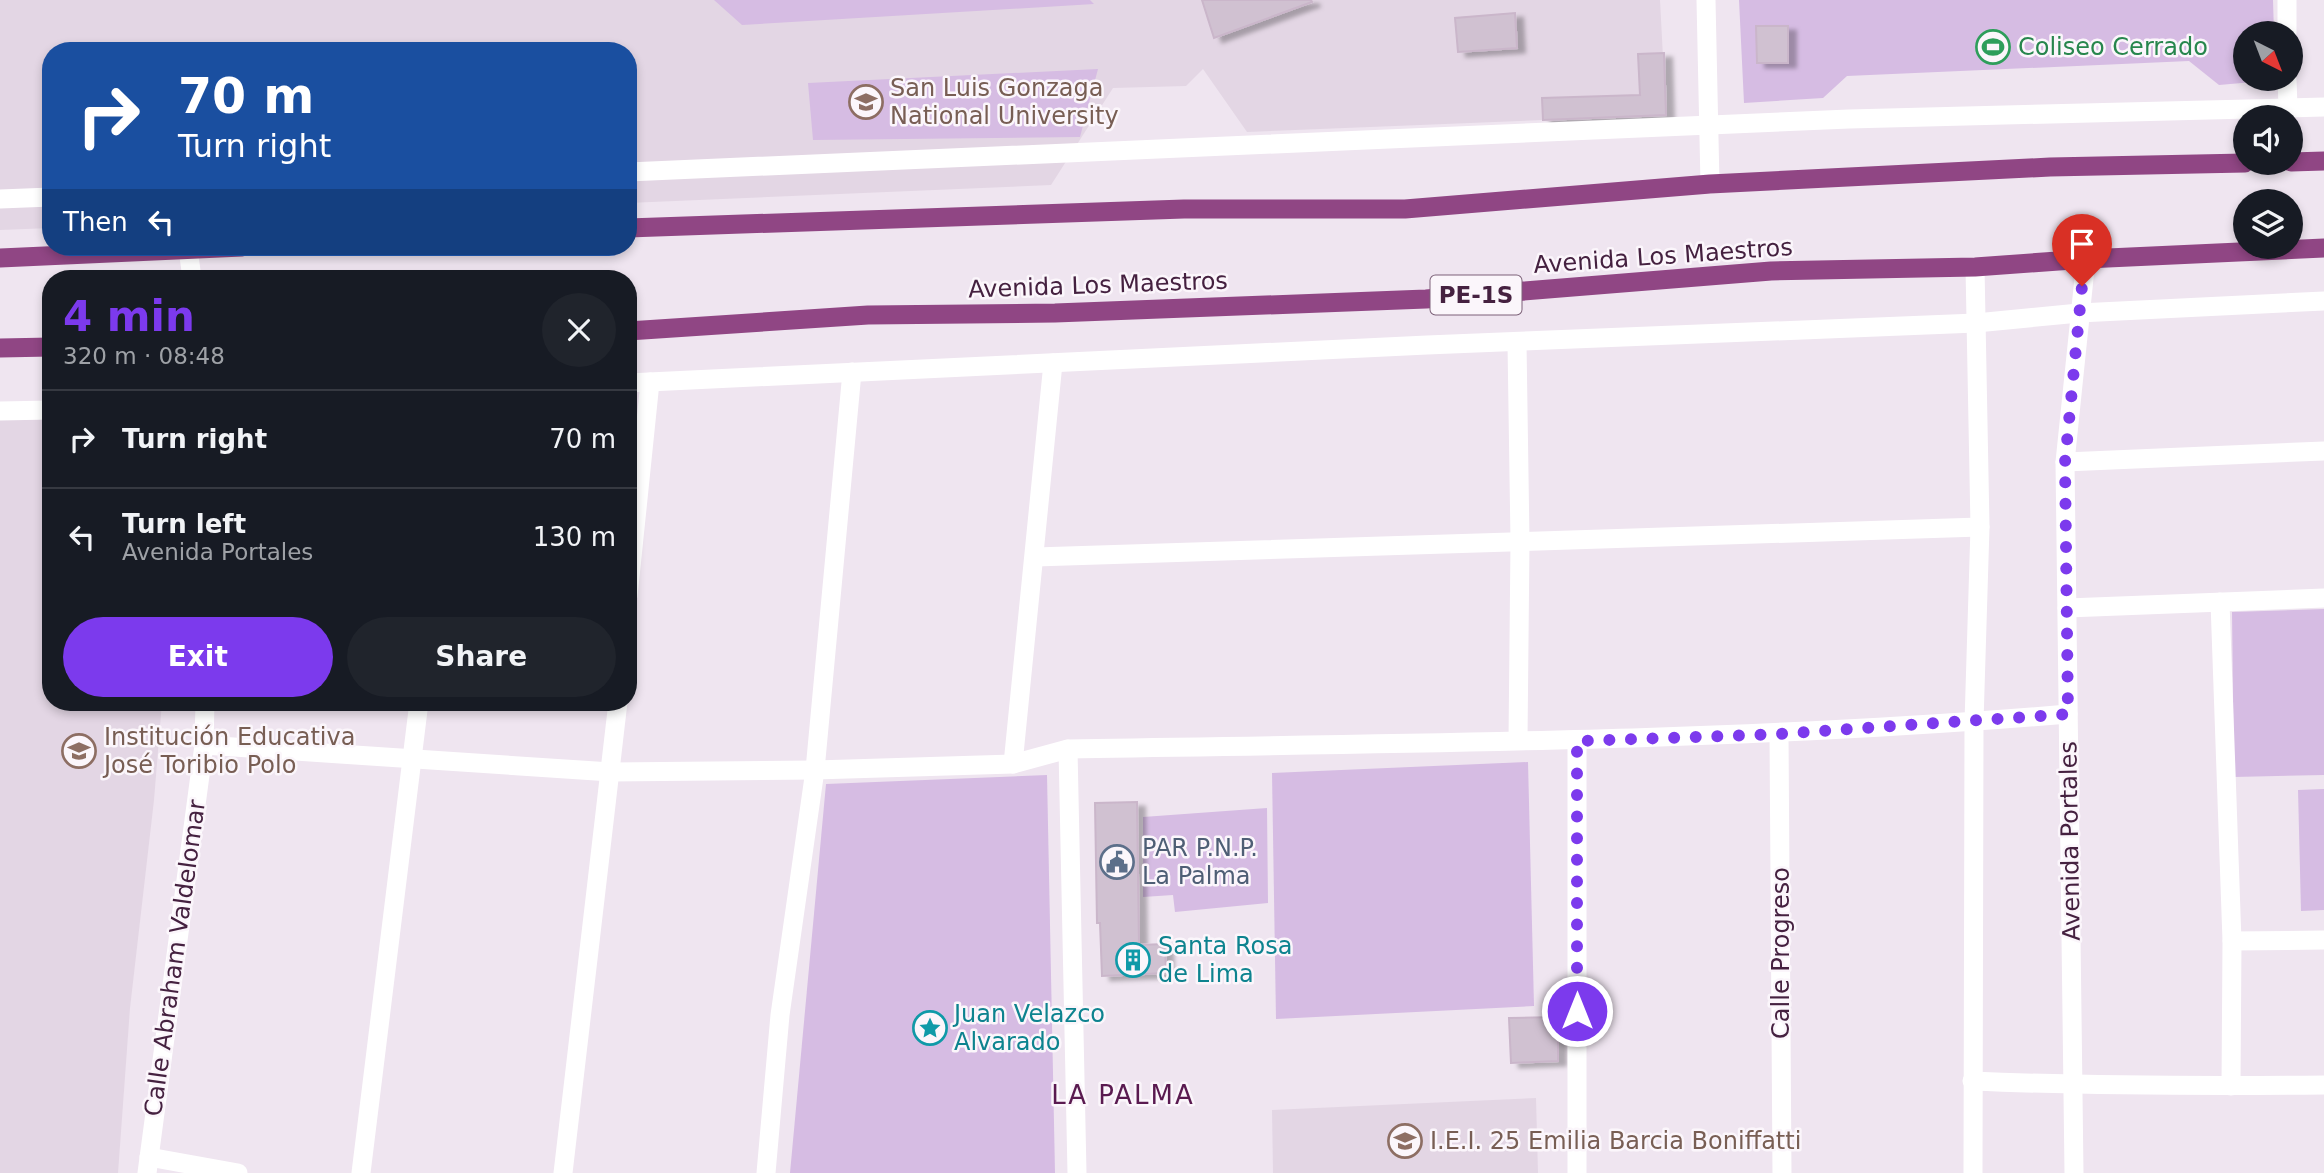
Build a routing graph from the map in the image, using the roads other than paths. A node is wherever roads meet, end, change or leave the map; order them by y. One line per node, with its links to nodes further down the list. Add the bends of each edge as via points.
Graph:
1 (1706, 0): 7 (street)
2 (2287, 0): 3 (street)
3 (2287, 21)
4 (2303, 107): 5 (street)
5 (2324, 107)
6 (2233, 108): 7 (street)
7 (1710, 126): 11 (street); 12 (street)
8 (2324, 161): 9 (highway)
9 (2303, 162)
10 (2233, 163): 12 (highway, via 2050,167)
11 (637, 172)
12 (1710, 184): 15 (highway, via 1405,209 1184,209)
13 (42, 197): 14 (street)
14 (0, 199)
15 (637, 228)
16 (2324, 248): 19 (highway, Avenida Los Maestros / PE-1S)
17 (42, 256): 18 (highway)
18 (0, 258)
19 (2086, 258): 20 (highway, Avenida Los Maestros / PE-1S); 22 (street, Avenida Portales)
20 (1975, 267): 23 (street); 24 (highway, Avenida Los Maestros / PE-1S, via 1771,271 1426,299 868,315)
21 (2324, 301): 22 (street)
22 (2079, 313): 23 (street); 35 (street, Avenida Portales)
23 (1976, 323): 25 (street); 37 (street)
24 (637, 330)
25 (1517, 343): 28 (street); 38 (street)
26 (42, 347): 27 (highway)
27 (0, 348)
28 (1053, 363): 29 (street); 39 (street)
29 (852, 372): 30 (street); 55 (street)
30 (650, 382): 31 (street); 36 (street)
31 (637, 383)
32 (42, 410): 33 (street)
33 (0, 411)
34 (2324, 451): 35 (street)
35 (2065, 462): 42 (street, Avenida Portales)
36 (637, 508)
37 (1980, 527): 38 (street); 47 (street)
38 (1520, 541): 39 (street); 49 (street)
39 (1035, 557): 54 (street)
40 (2324, 598): 41 (street)
41 (2220, 602): 42 (street); 58 (street)
42 (2067, 608): 46 (street, Avenida Portales)
43 (205, 711): 51 (street, Calle Abraham Valdelomar)
44 (418, 711): 53 (street)
45 (617, 711): 56 (street)
46 (2068, 714): 47 (street); 60 (street, Avenida Portales)
47 (1974, 722): 48 (street); 59 (street)
48 (1779, 734): 50 (street); 70 (street, Calle Progreso)
49 (1518, 740): 50 (street); 52 (street)
50 (1577, 741): 69 (street)
51 (204, 745): 53 (street); 63 (street, Calle Abraham Valdelomar)
52 (1068, 749): 54 (street); 68 (street)
53 (414, 757): 56 (street); 65 (street)
54 (1013, 764): 55 (street)
55 (815, 770): 56 (street); 67 (street, via 780,1015)
56 (611, 772): 66 (street)
57 (2324, 940): 58 (street)
58 (2232, 941): 62 (street)
59 (1972, 1081): 60 (street); 71 (street)
60 (2073, 1085): 62 (street); 72 (street, Avenida Portales)
61 (2324, 1085): 62 (street)
62 (2231, 1086)
63 (148, 1165): 64 (street)
64 (237, 1173)
65 (361, 1173)
66 (564, 1173)
67 (766, 1173)
68 (1077, 1173)
69 (1577, 1173)
70 (1782, 1173)
71 (1973, 1173)
72 (2074, 1173)

